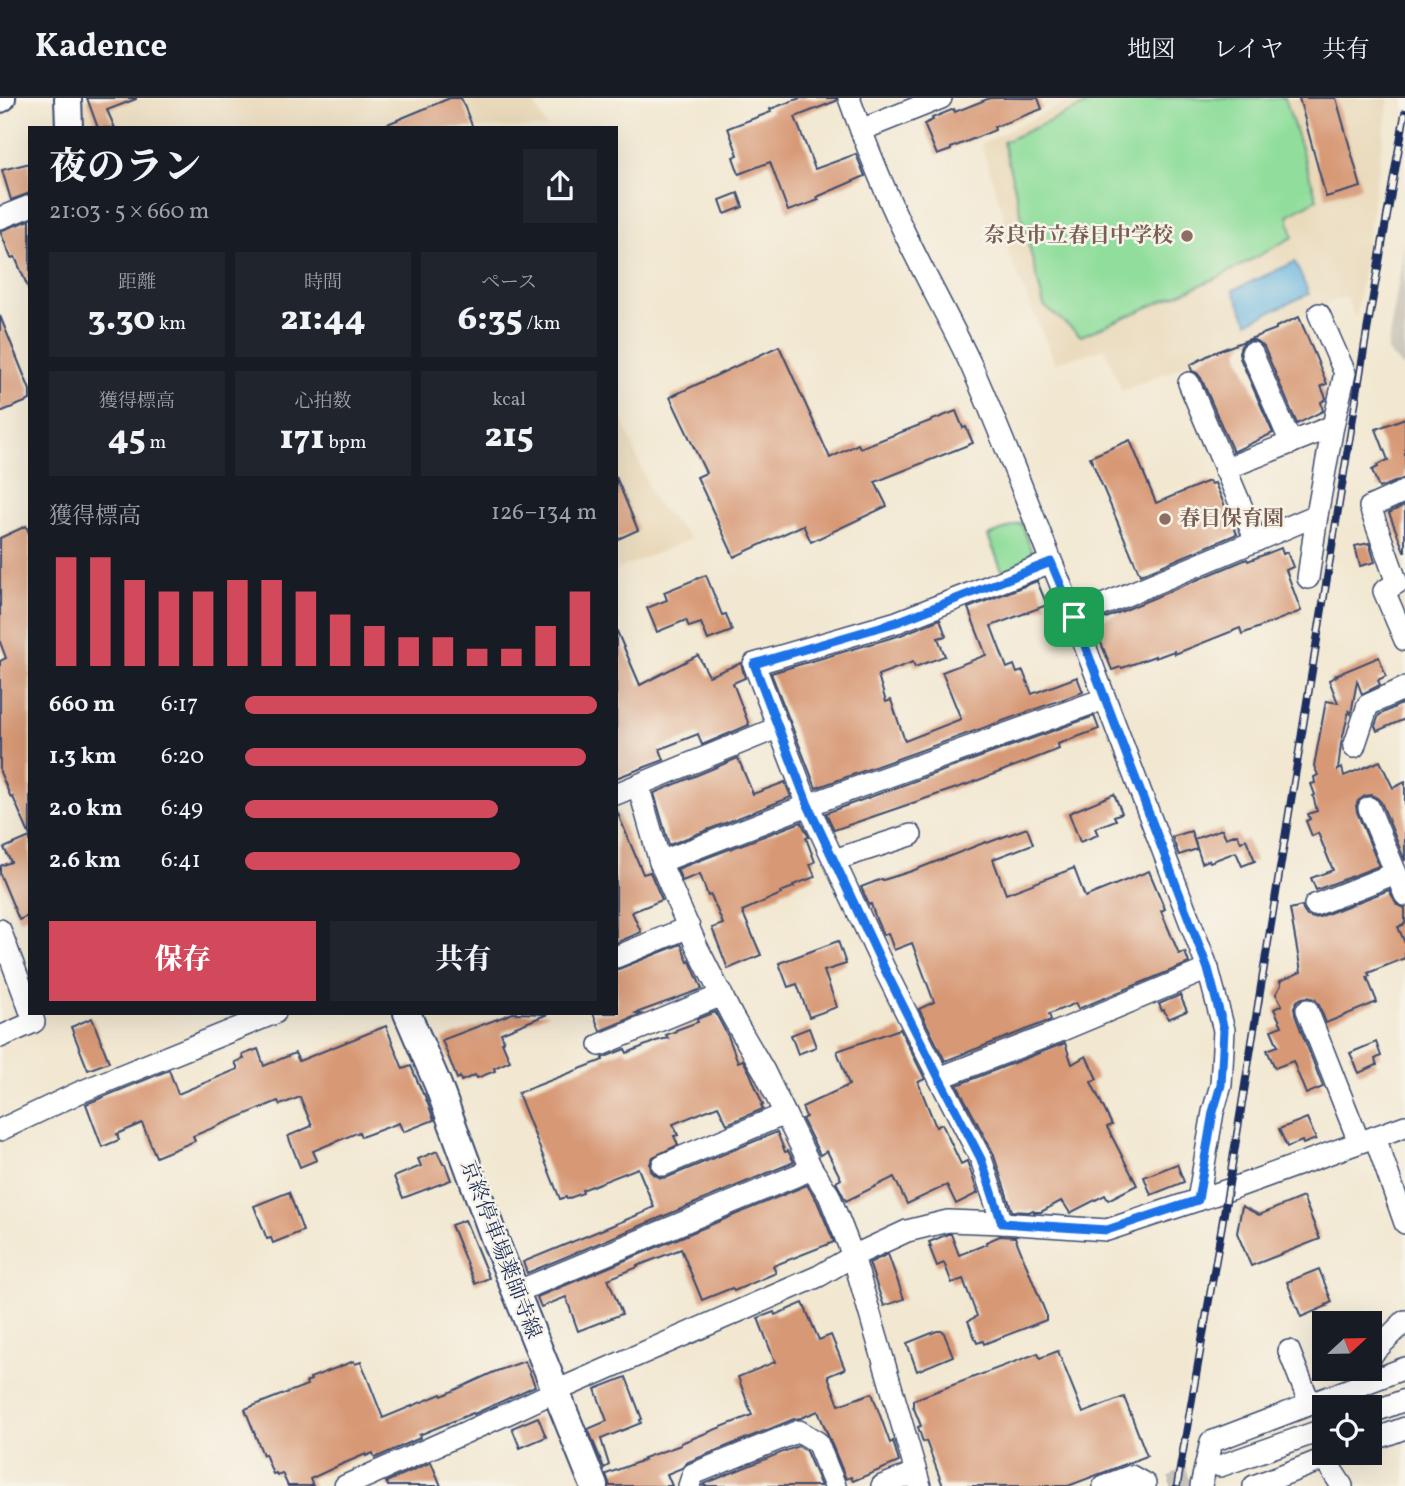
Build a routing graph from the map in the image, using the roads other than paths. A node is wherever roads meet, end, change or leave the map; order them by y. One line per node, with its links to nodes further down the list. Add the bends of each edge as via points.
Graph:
1 (68, 98): 4 (main road)
2 (849, 98): 5 (street)
3 (941, 98): 5 (street)
4 (69, 126)
5 (860, 130): 17 (street, via 970,365)
6 (28, 207): 7 (street)
7 (0, 218)
8 (1319, 314): 11 (street, via 1345,373)
9 (1252, 353): 12 (street)
10 (1189, 383): 13 (street)
11 (1333, 426): 12 (street); 15 (street)
12 (1291, 443): 13 (street)
13 (1225, 469): 16 (street)
14 (1405, 491): 20 (street, via 1370,507 1397,583 1384,591)
15 (1317, 515): 16 (street); 18 (street)
16 (1256, 541): 19 (street)
17 (1051, 562): 19 (street); 23 (street, via 897,622 754,664)
18 (1308, 578)
19 (1074, 617): 22 (street)
20 (1405, 640)
21 (1405, 688): 24 (street, via 1368,705)
22 (1104, 699): 27 (street); 38 (street)
23 (779, 727): 25 (street); 27 (street)
24 (1354, 747)
25 (638, 785): 26 (street); 31 (street)
26 (618, 793)
27 (808, 805): 30 (street); 31 (street)
28 (1369, 808): 32 (street)
29 (911, 835): 30 (street)
30 (834, 860): 47 (street)
31 (660, 862): 35 (street)
32 (1396, 873): 33 (street); 34 (street)
33 (1405, 895)
34 (1315, 905)
35 (689, 927): 37 (street); 39 (street)
36 (0, 930): 40 (street)
37 (618, 956)
38 (1208, 969): 47 (street); 54 (street, via 1224,1030 1221,1085)
39 (722, 995): 46 (street); 48 (street)
40 (28, 1007)
41 (1307, 1010): 51 (street)
42 (31, 1015): 45 (street, via 34,1022)
43 (270, 1015): 50 (street)
44 (408, 1015): 58 (main road, 京終停車場薬師寺線)
45 (0, 1037)
46 (600, 1045)
47 (939, 1078): 55 (street, via 981,1159)
48 (785, 1114): 52 (street); 53 (street)
49 (1405, 1126): 51 (street)
50 (0, 1130)
51 (1367, 1139): 54 (street); 56 (street)
52 (663, 1165)
53 (812, 1168): 57 (street, via 829,1195); 58 (street)
54 (1198, 1200): 55 (street, via 1107,1230)
55 (1002, 1223): 57 (street, via 948,1221 907,1231)
56 (1405, 1223)
57 (853, 1256): 65 (street, via 819,1276); 75 (street)
58 (516, 1292): 65 (main road, 京終停車場薬師寺線)
59 (1405, 1321): 60 (street)
60 (1382, 1344)
61 (1289, 1351): 67 (street)
62 (1405, 1368): 63 (street)
63 (1382, 1373)
64 (1355, 1381): 67 (street)
65 (556, 1391): 76 (street); 77 (main road, 京終停車場薬師寺線)
66 (1405, 1400): 68 (street)
67 (1311, 1404): 83 (street, via 1212,1442)
68 (1382, 1409)
69 (1405, 1428): 71 (street)
70 (1312, 1434): 74 (street)
71 (1382, 1437)
72 (1312, 1464): 84 (street)
73 (1332, 1465): 85 (street)
74 (1220, 1466)
75 (918, 1479): 80 (street)
76 (345, 1486)
77 (594, 1486)
78 (689, 1486): 79 (street, via 693,1474 799,1432 817,1442)
79 (835, 1486)
80 (882, 1486)
81 (1104, 1486): 82 (street, via 1131,1476)
82 (1145, 1486)
83 (1200, 1486)
84 (1254, 1486)
85 (1342, 1486)

